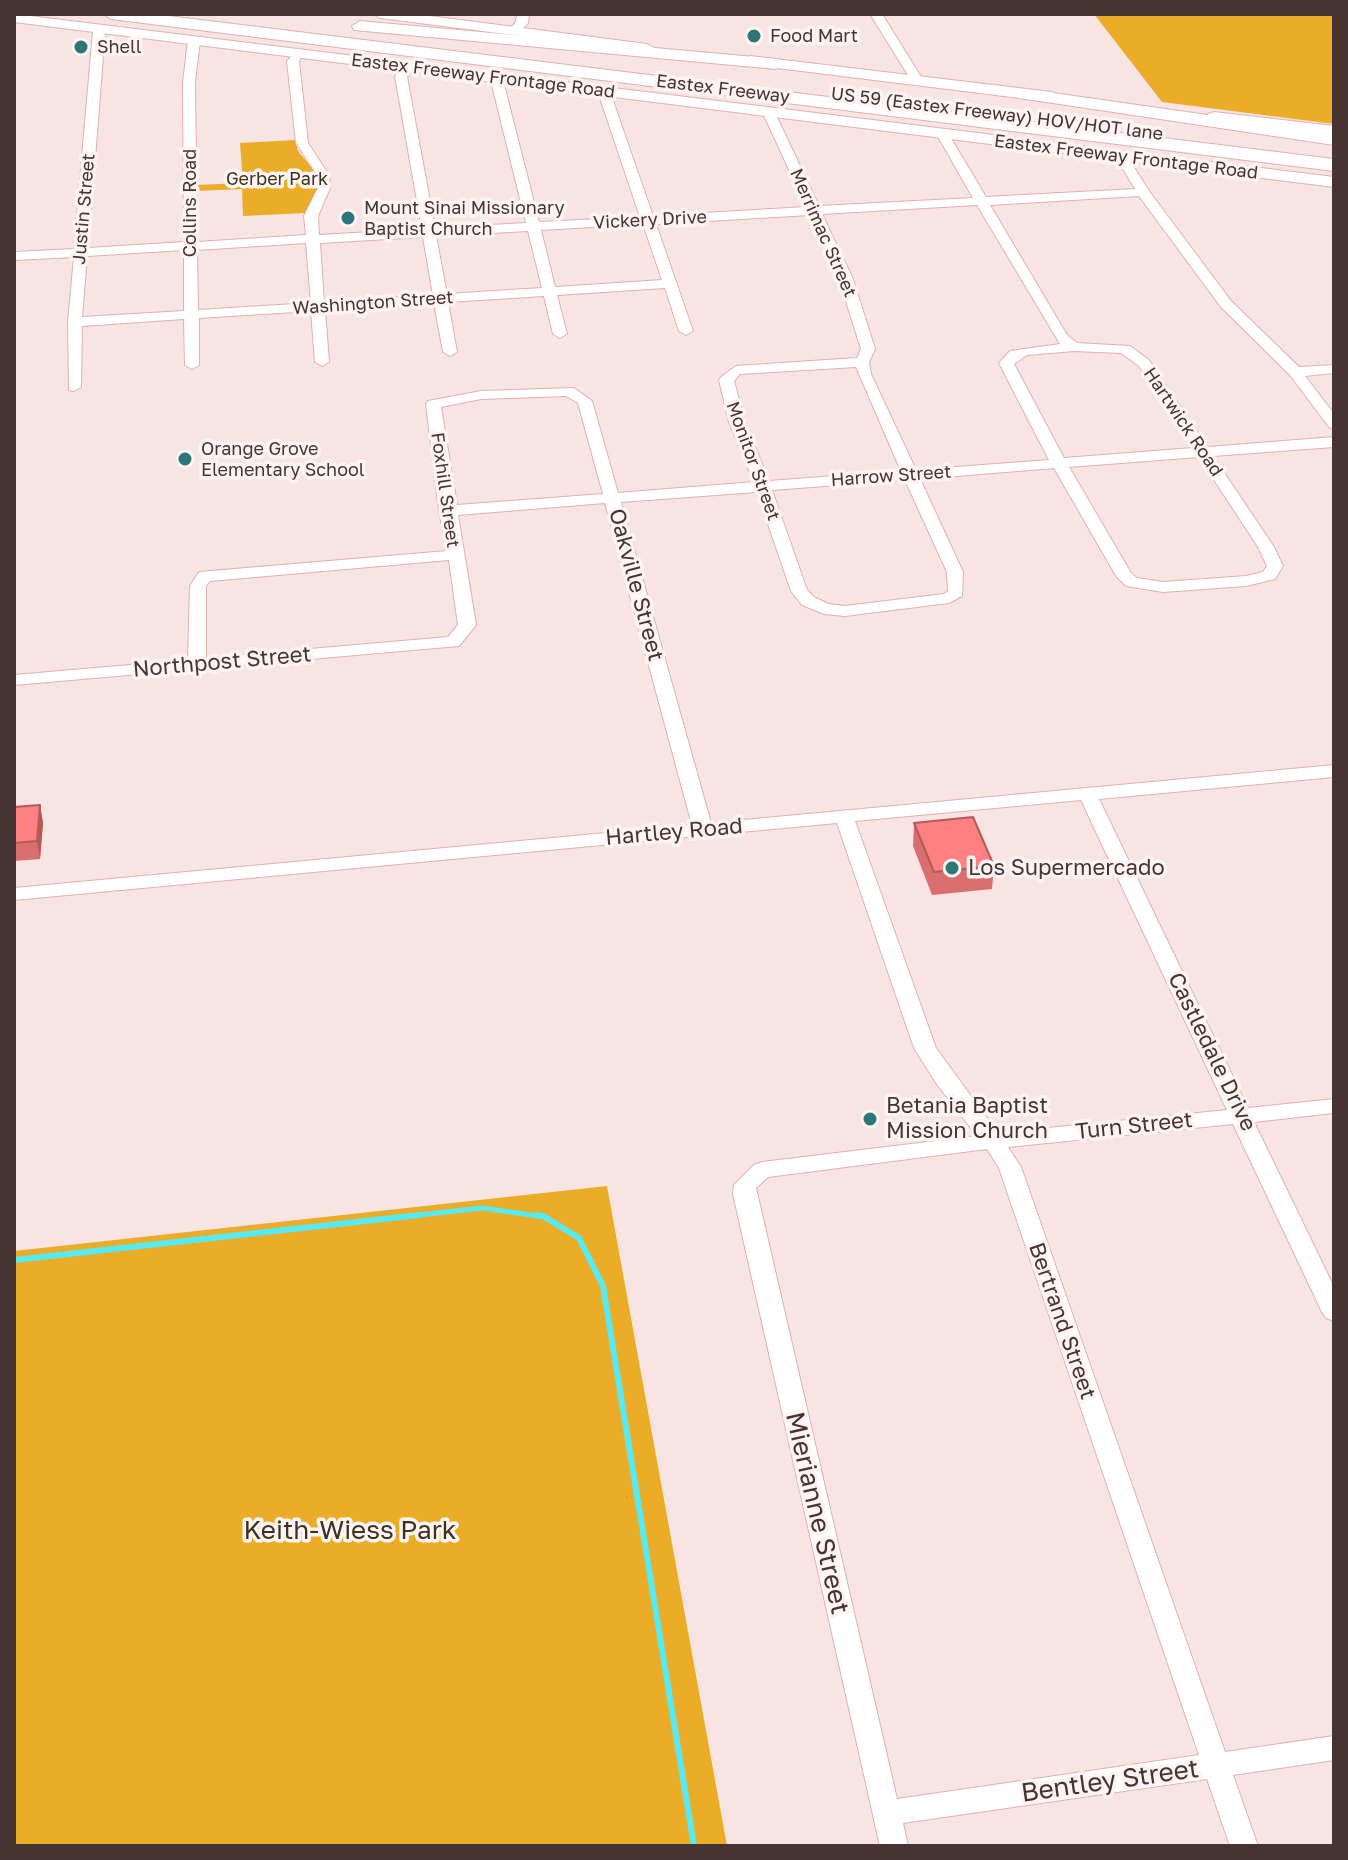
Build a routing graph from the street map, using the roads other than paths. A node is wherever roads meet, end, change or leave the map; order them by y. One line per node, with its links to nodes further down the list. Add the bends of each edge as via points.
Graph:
1 (111, 14): 13 (highway, Eastex Freeway)
2 (183, 14): 30 (highway, US 59 (Eastex Freeway) HOV/HOT lane)
3 (244, 14): 9 (highway, Eastex Freeway)
4 (380, 14): 12 (main road)
5 (523, 14): 12 (street)
6 (876, 14): 20 (street)
7 (14, 18): 8 (main road, Eastex Freeway Frontage Road)
8 (41, 18): 10 (main road, Eastex Freeway Frontage Road)
9 (346, 26): 17 (highway); 28 (highway, Eastex Freeway)
10 (76, 27): 11 (main road, Eastex Freeway Frontage Road); 14 (main road)
11 (99, 31): 15 (main road, Eastex Freeway Frontage Road); 43 (street, Justin Street)
12 (513, 32): 17 (main road)
13 (271, 34): 24 (highway); 32 (highway, Eastex Freeway)
14 (27, 35)
15 (194, 41): 16 (main road, Eastex Freeway Frontage Road); 42 (street, Collins Road, via 189,82)
16 (297, 54): 18 (main road, Eastex Freeway Frontage Road); 41 (street, via 293,61 302,143 323,175 324,188 311,216)
17 (776, 64): 20 (main road)
18 (411, 66): 19 (main road, Eastex Freeway Frontage Road); 40 (street, via 401,76)
19 (496, 77): 21 (main road, Eastex Freeway Frontage Road); 39 (street)
20 (917, 80): 22 (main road)
21 (604, 92): 23 (main road, Eastex Freeway Frontage Road); 38 (street)
22 (1025, 94): 25 (main road); 27 (highway)
23 (769, 113): 24 (main road, Eastex Freeway Frontage Road); 37 (street, Merrimac Street)
24 (827, 121): 26 (main road, Eastex Freeway Frontage Road)
25 (1334, 131)
26 (943, 135): 29 (main road, Eastex Freeway Frontage Road); 36 (street)
27 (1334, 139)
28 (1334, 147)
29 (1066, 150): 31 (main road, Eastex Freeway Frontage Road); 33 (highway)
30 (1334, 155)
31 (1121, 156): 34 (main road, Eastex Freeway Frontage Road); 35 (street)
32 (1334, 165)
33 (1334, 172)
34 (1334, 182)
35 (1143, 192): 36 (street, Vickery Drive); 59 (street, via 1226,304)
36 (980, 202): 37 (street, Vickery Drive); 53 (street, via 1061,338)
37 (815, 211): 38 (street, Vickery Drive); 56 (street, Merrimac Street, via 846,279 868,349)
38 (649, 221): 39 (street, Vickery Drive); 45 (street)
39 (533, 225): 40 (street, Vickery Drive); 46 (street)
40 (427, 230): 41 (street, Vickery Drive); 47 (street)
41 (312, 238): 42 (street, Vickery Drive); 48 (street)
42 (190, 245): 43 (street, Vickery Drive); 49 (street, Collins Road)
43 (81, 252): 44 (street, Vickery Drive); 50 (street, Justin Street)
44 (14, 256)
45 (670, 284): 46 (street, Washington Street); 51 (street)
46 (550, 292): 47 (street, Washington Street); 52 (street)
47 (439, 299): 48 (street, Washington Street); 54 (street)
48 (317, 307): 49 (street, Washington Street); 55 (street)
49 (191, 315): 50 (street, Washington Street); 57 (street, Collins Road)
50 (75, 322): 60 (street, Justin Street)
51 (686, 331)
52 (560, 334)
53 (1074, 347): 64 (street, Hartwick Road, via 1110,347 1136,355); 65 (street, via 1026,351 1006,363)
54 (450, 352)
55 (322, 362)
56 (862, 362): 66 (street, Merrimac Street); 67 (street, Monitor Street, via 750,367 728,376 737,422)
57 (192, 365)
58 (1334, 369): 59 (street)
59 (1295, 372): 62 (street)
60 (74, 387)
61 (527, 392): 68 (street, Oakville Street, via 559,390 582,397); 69 (street, Foxhill Street, via 433,404)
62 (1334, 424)
63 (1334, 442): 64 (street, Harrow Street)
64 (1204, 453): 65 (street, Harrow Street); 65 (street, Hartwick Road, via 1266,547 1275,566 1269,575 1200,585 1132,582)
65 (1059, 463): 66 (street, Harrow Street)
66 (909, 475): 67 (street, Harrow Street); 71 (street, Merrimac Street, via 955,572 956,592 949,598)
67 (763, 486): 68 (street, Harrow Street); 71 (street, Monitor Street, via 802,596 834,610)
68 (611, 497): 69 (street, Harrow Street); 78 (street, Oakville Street)
69 (447, 511): 70 (street, Foxhill Street)
70 (455, 555): 72 (street, Foxhill Street, via 467,625 453,642); 73 (street, via 205,576 198,586)
71 (881, 608)
72 (430, 645): 73 (street, Northpost Street)
73 (197, 664): 74 (street, Northpost Street)
74 (14, 680)
75 (1334, 771): 76 (street, Hartley Road)
76 (1087, 793): 77 (street, Hartley Road); 81 (street, Castledale Drive)
77 (844, 816): 78 (street, Hartley Road); 82 (street, Bertrand Street, via 925,1048)
78 (703, 829): 79 (street, Hartley Road)
79 (14, 894)
80 (1334, 1106): 81 (street, Turn Street)
81 (1242, 1114): 82 (street, Turn Street); 84 (street, Castledale Drive)
82 (994, 1141): 83 (street, Turn Street, via 762,1170); 86 (street, Bertrand Street, via 1010,1167)
83 (748, 1180): 87 (street, Mierianne Street, via 743,1191)
84 (1334, 1312)
85 (1334, 1748): 86 (street, Bentley Street)
86 (1217, 1766): 87 (street, Bentley Street); 89 (street, Bertrand Street)
87 (886, 1813): 88 (street, Mierianne Street)
88 (894, 1846)
89 (1244, 1846)

